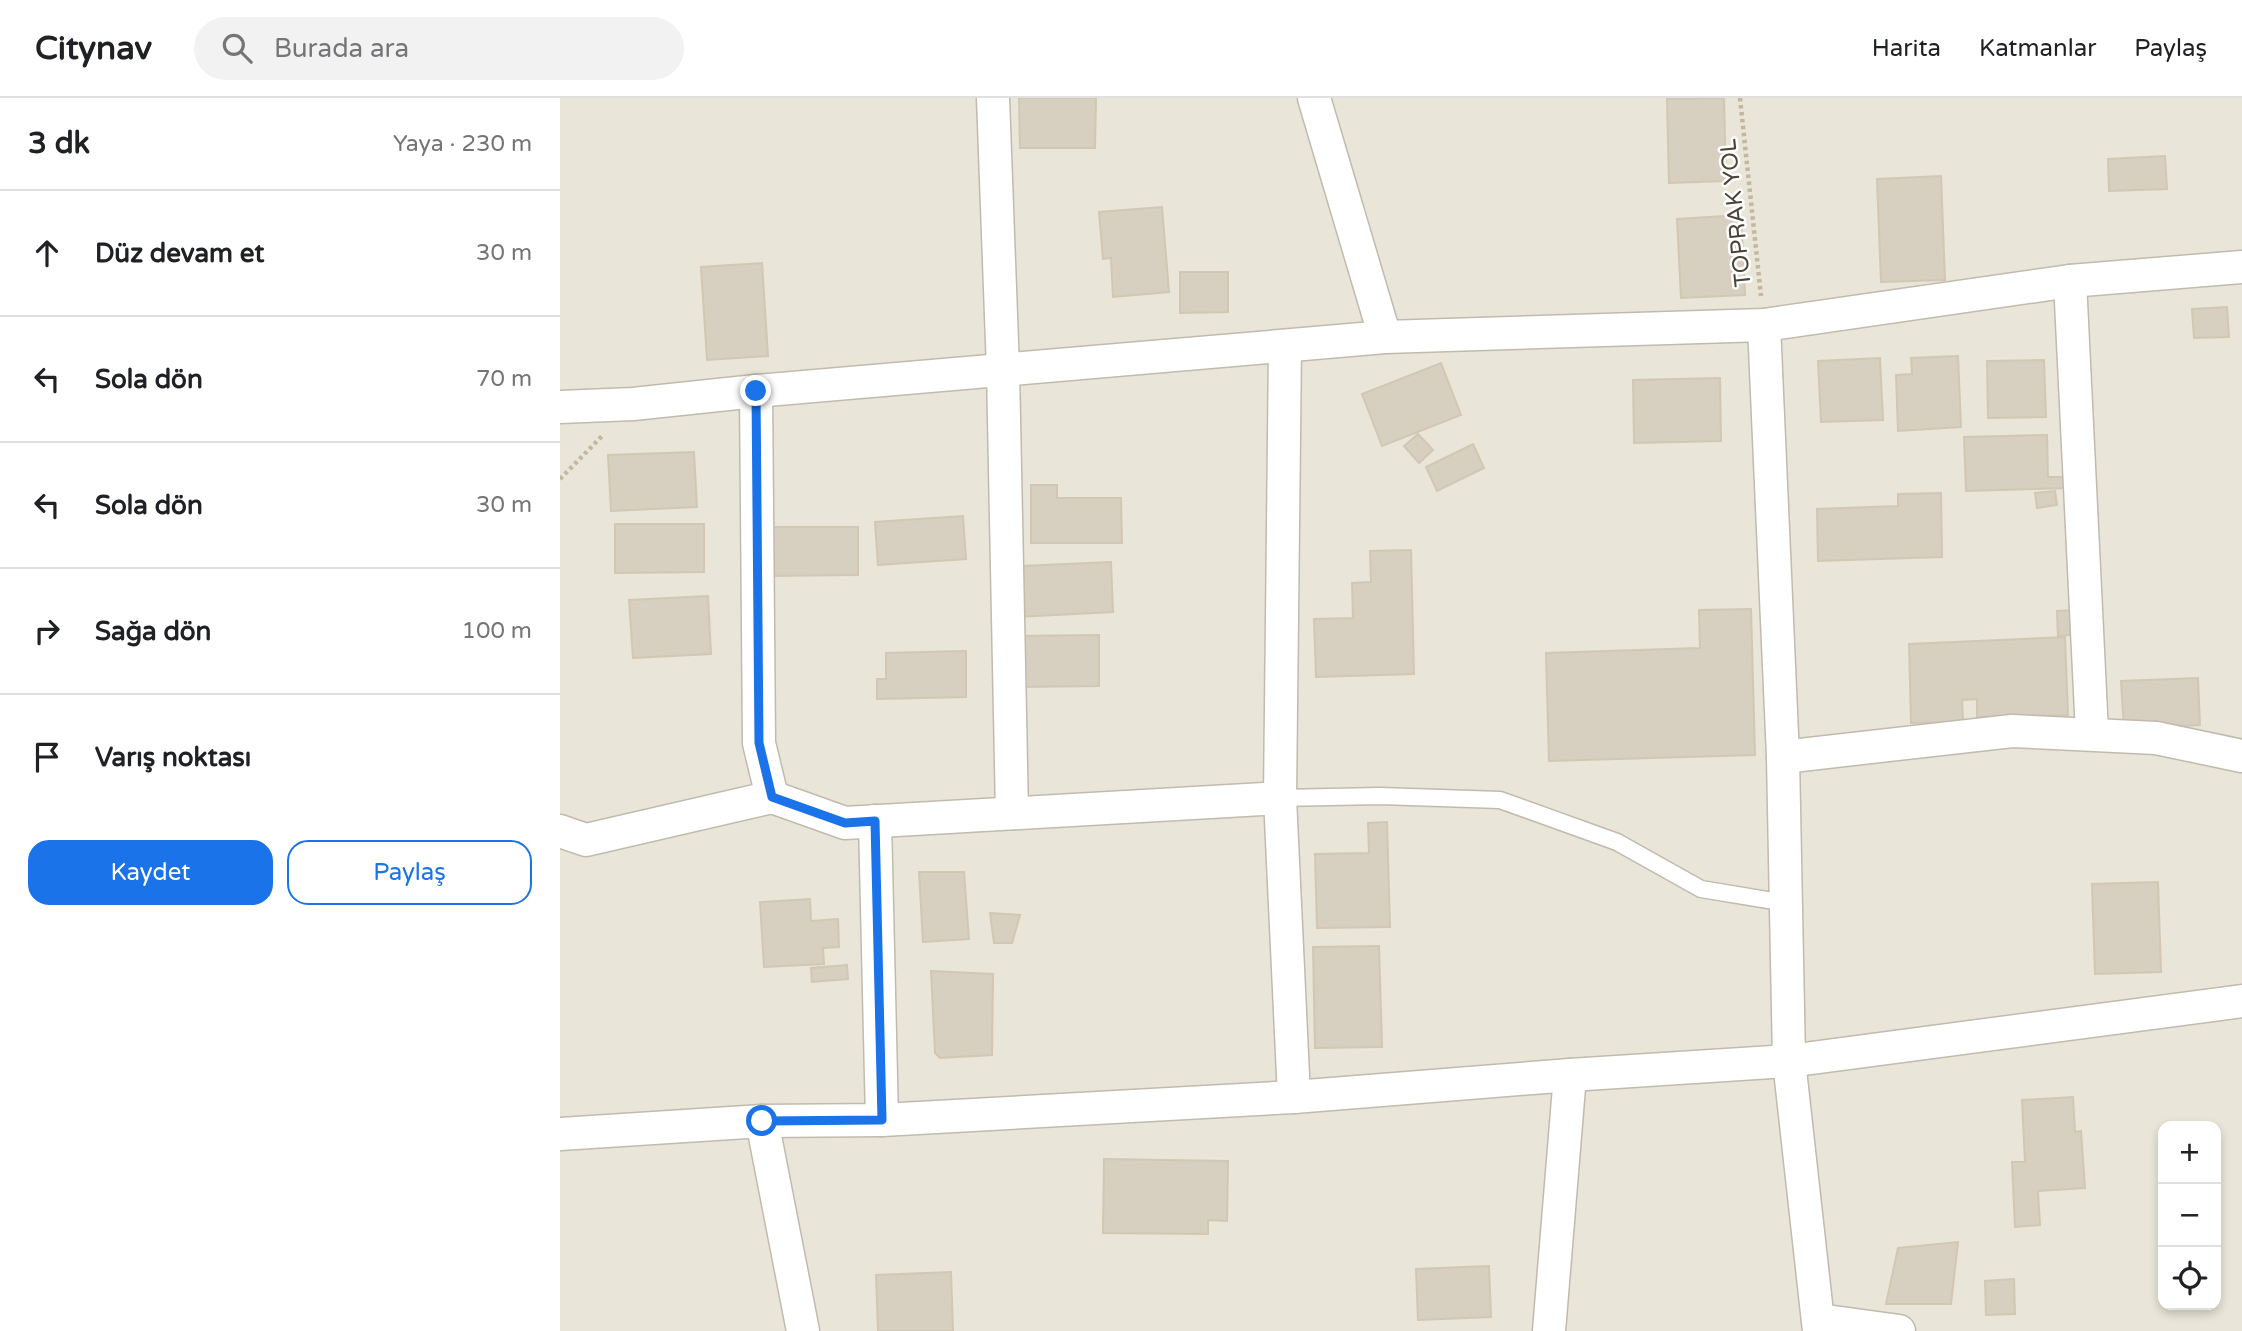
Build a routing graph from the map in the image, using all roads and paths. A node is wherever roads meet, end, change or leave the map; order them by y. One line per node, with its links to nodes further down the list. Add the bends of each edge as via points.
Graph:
1 (993, 98): 9 (street)
2 (1314, 98): 7 (street)
3 (1740, 98): 6 (path, TOPRAK YOL)
4 (2242, 267): 5 (street)
5 (2070, 281): 6 (street); 14 (street)
6 (1764, 325): 7 (street); 16 (street)
7 (1385, 337): 8 (street)
8 (1285, 346): 9 (street); 18 (street)
9 (1003, 370): 10 (street); 19 (street)
10 (756, 391): 11 (street); 17 (street, via 759,743)
11 (632, 404): 12 (street); 13 (path)
12 (560, 407)
13 (560, 479)
14 (2092, 733): 15 (street, via 2156,738); 16 (street, via 2012,731)
15 (2242, 756)
16 (1783, 757): 22 (street)
17 (772, 797): 20 (street, via 845,823); 21 (street, via 586,840)
18 (1280, 798): 19 (street); 22 (lane, via 1500,800 1617,842 1701,889); 26 (street)
19 (1012, 813): 20 (street)
20 (875, 821): 27 (street)
21 (560, 831)
22 (1786, 903): 24 (street)
23 (2242, 1001): 24 (street)
24 (1789, 1061): 25 (street); 30 (street)
25 (1570, 1075): 26 (street); 32 (street)
26 (1294, 1097): 27 (street)
27 (882, 1120): 28 (street)
28 (762, 1121): 29 (street); 31 (street)
29 (560, 1134)
30 (1819, 1325): 33 (street)
31 (803, 1331)
32 (1549, 1331)
33 (1899, 1331)

